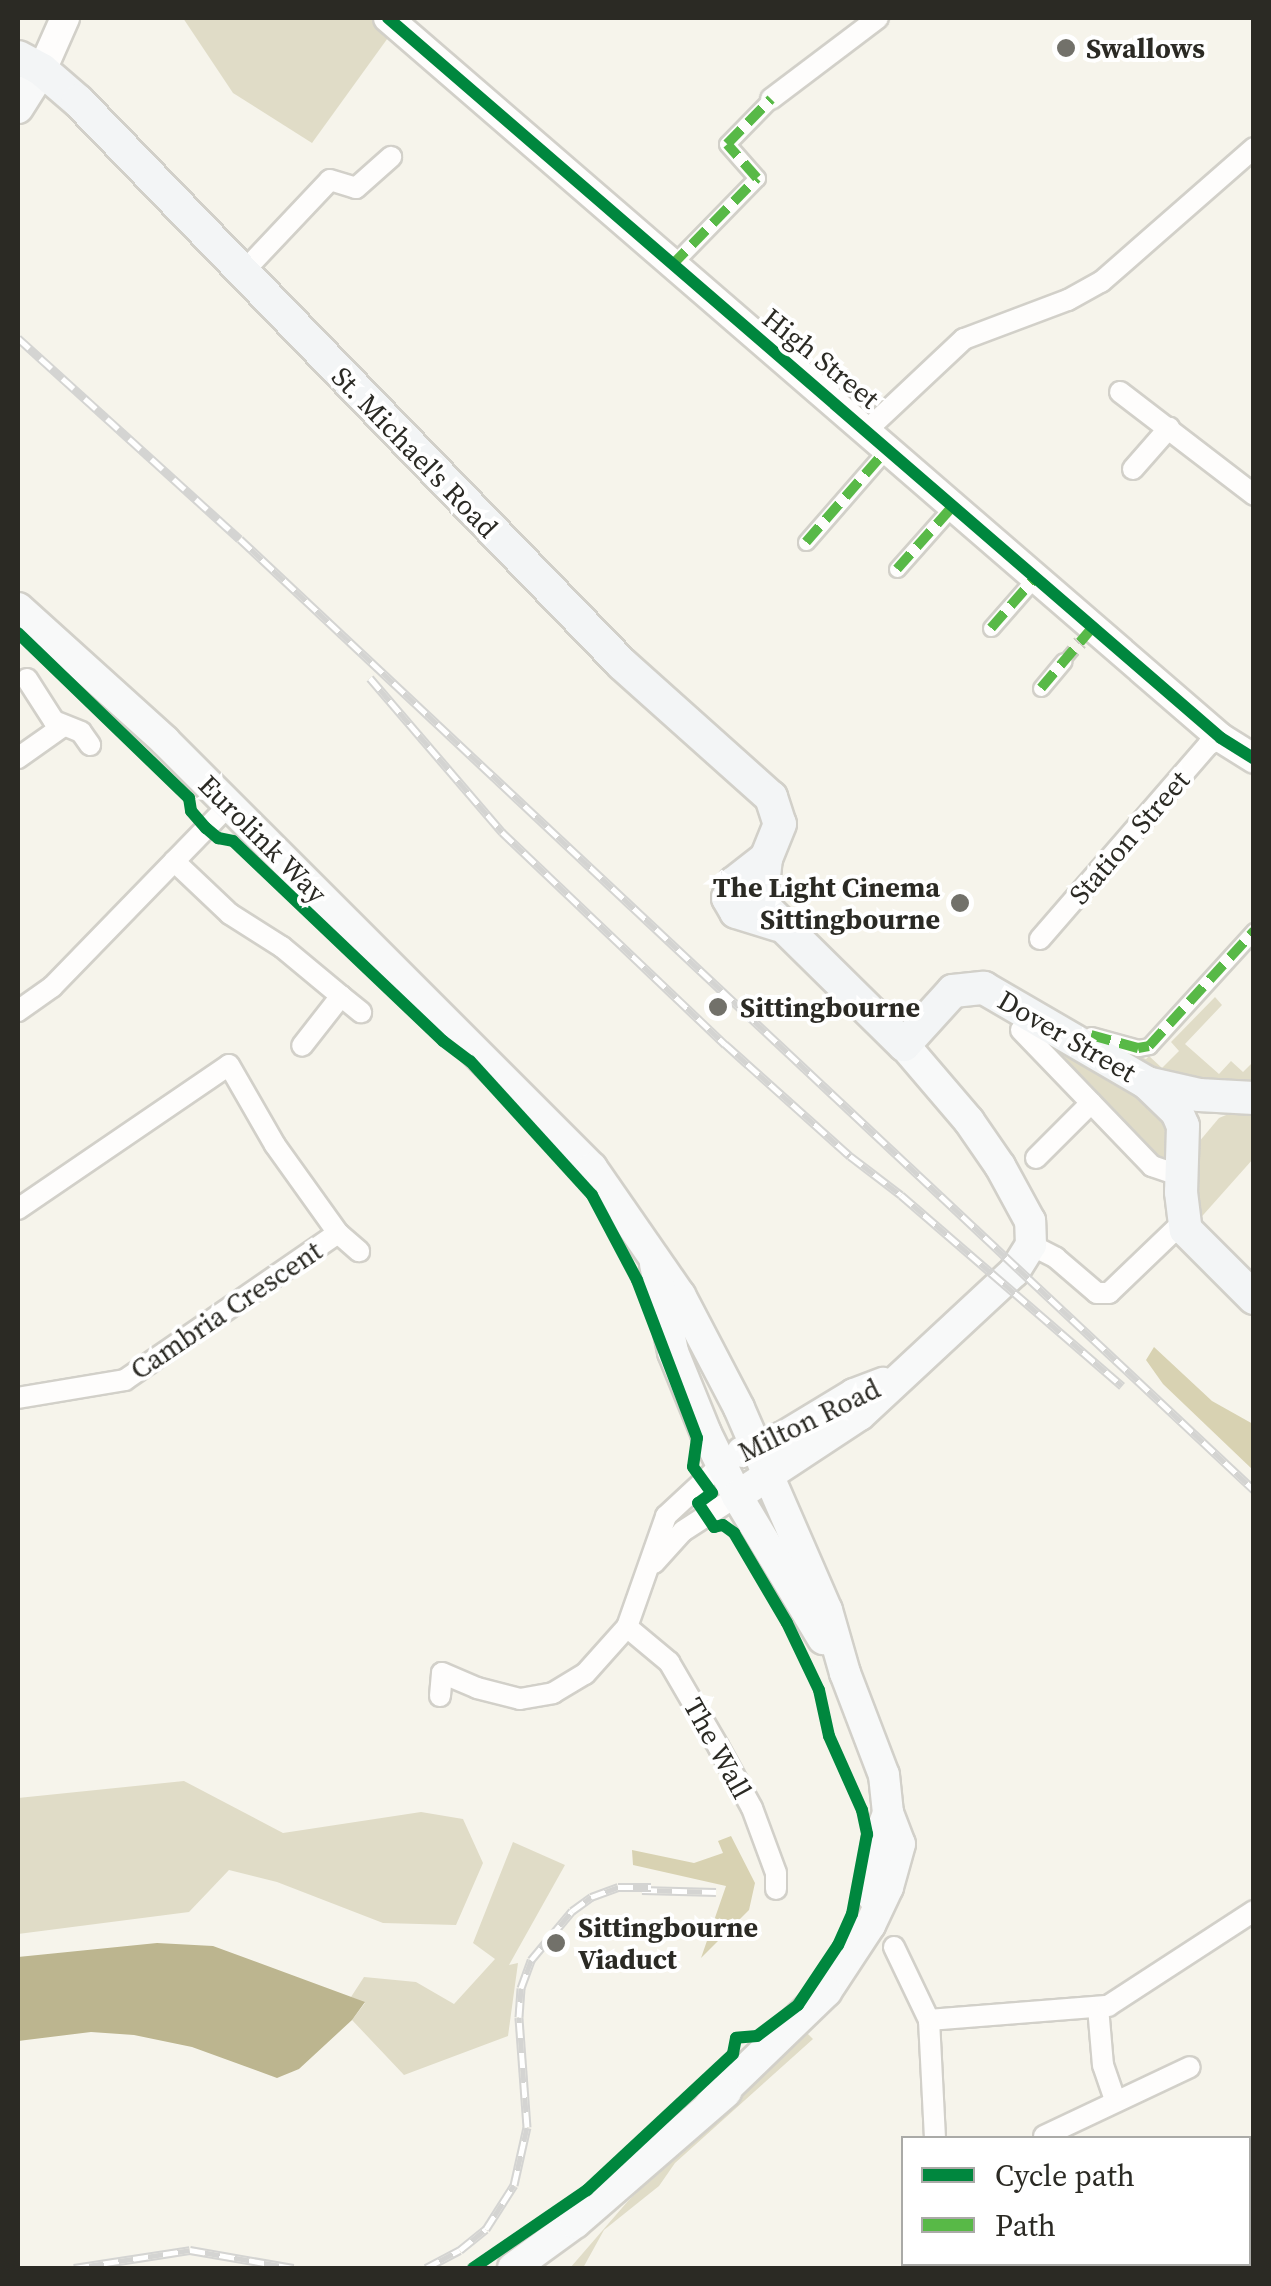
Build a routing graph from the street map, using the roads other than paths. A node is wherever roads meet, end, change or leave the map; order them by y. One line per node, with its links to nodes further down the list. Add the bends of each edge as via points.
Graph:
1 (65, 18): 4 (street)
2 (388, 18): 9 (street, High Street)
3 (878, 18): 5 (street)
4 (30, 64): 6 (main road); 10 (main road, St. Michael's Road, via 97,120)
5 (771, 99): 9 (street, via 727,144 756,178)
6 (18, 108)
7 (1254, 148): 12 (street, via 1102,282 950,349)
8 (390, 157): 10 (street, via 356,188 330,180)
9 (671, 266): 12 (street, High Street)
10 (244, 271): 36 (main road, St. Michael's Road, via 622,664 771,796 780,824 758,895)
11 (1120, 392): 13 (street)
12 (868, 428): 14 (street, High Street)
13 (1170, 428): 15 (street); 16 (street)
14 (888, 448): 17 (street, High Street); 18 (street)
15 (1133, 469)
16 (1254, 496)
17 (953, 506): 19 (street); 20 (street, High Street)
18 (806, 542)
19 (897, 569)
20 (1035, 578): 22 (street); 27 (street, High Street, via 1086,635)
21 (18, 608): 31 (main road, Eurolink Way)
22 (991, 628)
23 (1064, 661): 25 (street)
24 (27, 678): 26 (street)
25 (1041, 688)
26 (62, 727): 28 (street, via 81,732); 29 (street)
27 (1221, 738): 30 (street, High Street); 34 (street, Station Street)
28 (90, 744)
29 (18, 758)
30 (1254, 759)
31 (228, 806): 32 (street); 54 (main road, Eurolink Way, via 592,1168)
32 (174, 861): 35 (street, via 230,914); 37 (street, via 52,988)
33 (1254, 931): 41 (street, via 1150,1046)
34 (1040, 939)
35 (341, 996): 38 (street); 43 (street)
36 (862, 1007): 39 (main road); 42 (main road, St. Michael's Road)
37 (18, 1011)
38 (361, 1012)
39 (927, 1016): 42 (main road, Dover Street); 44 (main road, Dover Street, via 954,991 984,988)
40 (1021, 1030): 46 (street)
41 (1091, 1036)
42 (904, 1044): 52 (main road, via 1000,1166 1030,1222)
43 (302, 1046)
44 (1147, 1083): 45 (main road, Dover Street); 48 (main road, via 1177,1112)
45 (1252, 1098): 48 (main road, via 1212,1116)
46 (1091, 1103): 47 (street); 48 (street, via 1152,1166)
47 (1036, 1158)
48 (1183, 1164): 50 (main road)
49 (18, 1209): 51 (street, Cambria Crescent, via 229,1065)
50 (1184, 1221): 52 (street, via 1109,1293 1097,1293); 55 (main road, via 1191,1238)
51 (338, 1233): 53 (street); 57 (street, Cambria Crescent, via 125,1380)
52 (1031, 1245): 56 (main road, Milton Road, via 1014,1272)
53 (359, 1251)
54 (654, 1262): 58 (main road, Eurolink Way, via 703,1337); 59 (main road, Eurolink Way, via 673,1352)
55 (1254, 1298)
56 (896, 1378): 58 (main road, Milton Road, via 854,1394 782,1437); 60 (main road, Milton Road, via 860,1415)
57 (18, 1398)
58 (755, 1444): 59 (main road, Milton Road); 60 (main road, Eurolink Way)
59 (722, 1464): 61 (main road, Eurolink Way); 62 (street, via 666,1516)
60 (769, 1474): 61 (main road, Milton Road); 64 (main road, Eurolink Way, via 827,1610)
61 (737, 1496): 62 (street, via 682,1530); 64 (main road, Eurolink Way)
62 (645, 1574): 63 (street)
63 (627, 1626): 65 (street, via 584,1674 553,1693 504,1696 442,1673); 66 (street, The Wall, via 670,1662 719,1748 752,1808)
64 (845, 1673): 75 (main road, via 884,1775 888,1812 877,1842 874,1910 826,1992)
65 (440, 1696)
66 (776, 1889)
67 (1251, 1920): 69 (street)
68 (894, 1947): 70 (street)
69 (1098, 2007): 70 (street); 72 (street, via 1102,2065)
70 (929, 2020): 73 (street)
71 (1190, 2067): 72 (street)
72 (1115, 2100): 74 (street)
73 (935, 2136)
74 (1044, 2136)
75 (575, 2224): 76 (main road); 77 (main road)
76 (513, 2268)
77 (552, 2268)

